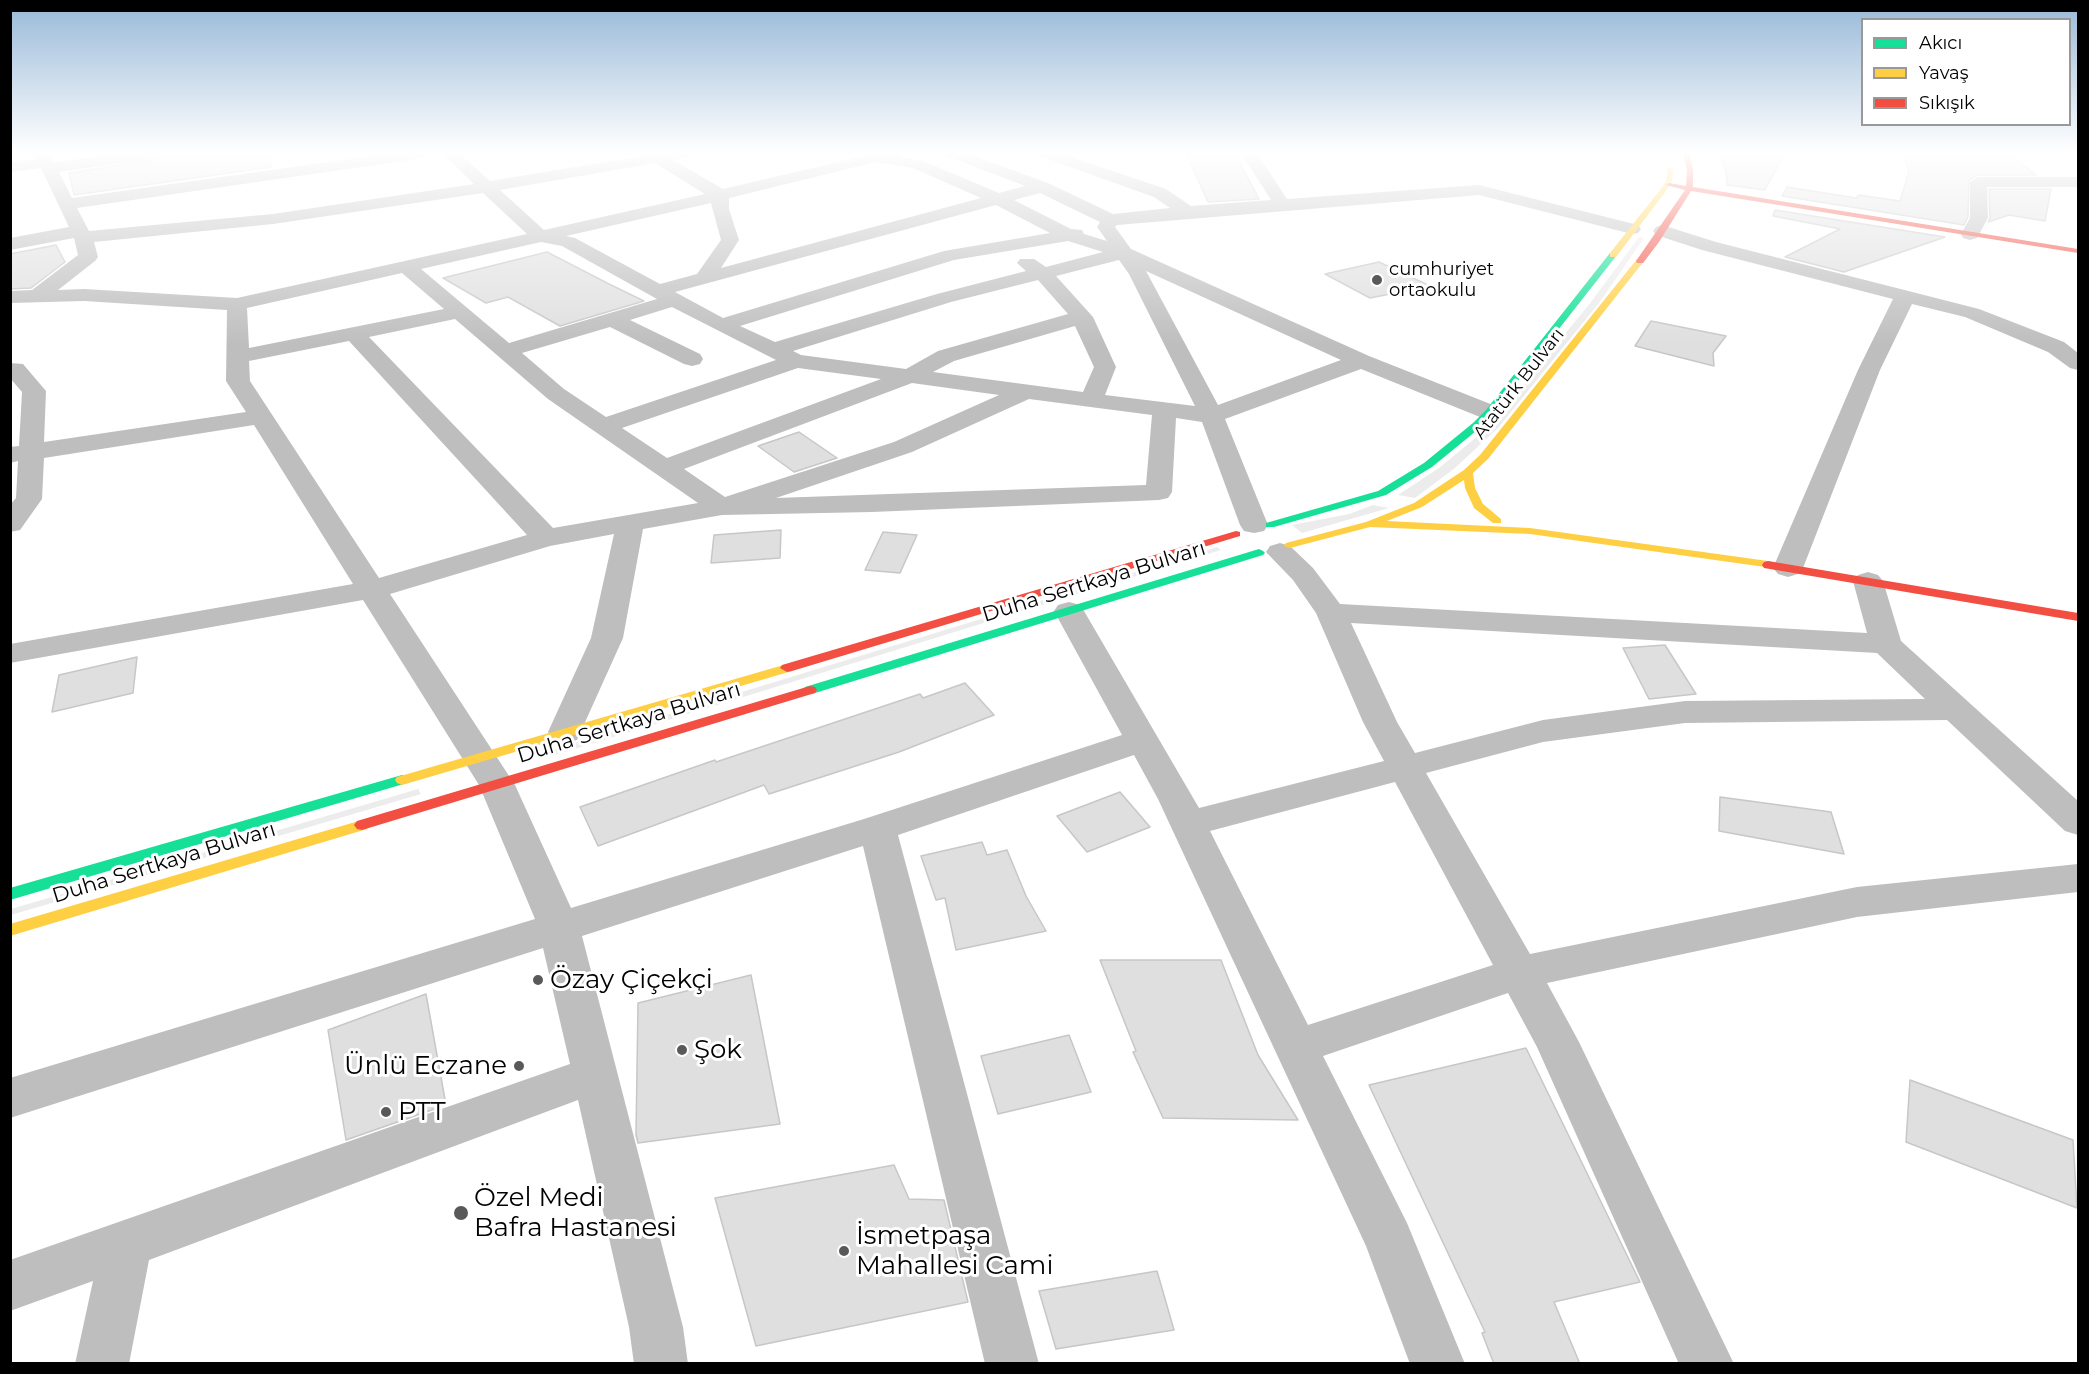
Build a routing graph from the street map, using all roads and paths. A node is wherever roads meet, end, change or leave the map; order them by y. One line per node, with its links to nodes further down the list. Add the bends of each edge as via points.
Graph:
1 (73, 217): 18 (street)
2 (283, 217): 18 (street)
3 (523, 217): 21 (street)
4 (623, 217): 21 (street)
5 (723, 217): 29 (street, via 730,240)
6 (931, 217): 29 (street)
7 (958, 217): 24 (street)
8 (1034, 217): 20 (street)
9 (1096, 217): 16 (street)
10 (1153, 217): 16 (street)
11 (1585, 217): 17 (street)
12 (1641, 217): 17 (main road, Duha Sertkaya Bulvarı)
13 (1671, 217): 22 (main road, Atatürk Bulvarı)
14 (1867, 217): 19 (main road)
15 (1979, 217): 19 (street)
16 (1108, 224): 20 (street); 26 (street)
17 (1632, 229): 22 (main road); 53 (main road, Duha Sertkaya Bulvarı)
18 (81, 234): 23 (street); 32 (street, via 88,257)
19 (1970, 234): 25 (main road)
20 (1069, 235): 24 (street); 26 (street)
21 (540, 236): 27 (street); 30 (street, via 568,242)
22 (1659, 236): 31 (street); 59 (main road, Atatürk Bulvarı, via 1484,457)
23 (10, 244)
24 (1003, 246): 28 (street); 37 (street, via 951,255)
25 (2079, 251)
26 (1124, 253): 28 (street); 45 (street); 54 (street, via 1139,274)
27 (406, 266): 33 (street); 34 (street)
28 (1042, 273): 35 (street); 41 (street)
29 (704, 278): 30 (street)
30 (666, 295): 36 (street); 37 (street)
31 (1905, 296): 40 (street, via 1972,313); 72 (street, via 1869,370)
32 (24, 297): 33 (street, via 84,295)
33 (237, 304): 43 (street)
34 (459, 312): 38 (street); 42 (street)
35 (1082, 317): 49 (street, via 946,356); 51 (street, via 1105,367)
36 (611, 319): 42 (street); 44 (street)
37 (722, 325): 41 (street)
38 (354, 333): 43 (street); 70 (street)
39 (2079, 344): 40 (street)
40 (2056, 347): 47 (street)
41 (773, 350): 46 (street)
42 (506, 351): 56 (street, via 556,394)
43 (238, 357): 55 (street, via 238,381)
44 (692, 359)
45 (1361, 361): 53 (street); 54 (street)
46 (796, 362): 49 (street); 56 (street)
47 (2079, 363)
48 (10, 370): 57 (street, via 15,369 34,391)
49 (908, 377): 50 (street); 58 (street)
50 (1023, 393): 51 (street); 62 (street, via 903,447)
51 (1091, 401): 52 (street)
52 (1164, 410): 54 (street); 62 (street, via 1159,492)
53 (1489, 412): 60 (main road, Duha Sertkaya Bulvarı, via 1428,465 1402,483)
54 (1212, 416): 71 (street)
55 (261, 417): 57 (street); 74 (street)
56 (603, 426): 58 (street)
57 (21, 453): 67 (street, via 29,499)
58 (663, 468): 62 (street)
59 (1468, 472): 61 (main road, Atatürk Bulvarı); 65 (main road, via 1473,498)
60 (1366, 498): 61 (main road); 71 (main road, Duha Sertkaya Bulvarı)
61 (1418, 505): 63 (main road); 68 (main road, Atatürk Bulvarı)
62 (722, 507): 66 (street)
63 (1435, 508)
64 (1465, 514): 65 (main road)
65 (1497, 521): 69 (main road)
66 (630, 523): 70 (street); 81 (street, via 607,638)
67 (10, 524)
68 (1370, 524): 69 (main road); 71 (main road, Atatürk Bulvarı)
69 (1530, 531): 72 (main road)
70 (546, 537): 74 (street)
71 (1265, 539): 75 (main road, Duha Sertkaya Bulvarı); 76 (street, via 1303,574); 81 (main road, Duha Sertkaya Bulvarı)
72 (1788, 568): 73 (main road)
73 (1868, 581): 77 (main road); 78 (street)
74 (370, 590): 79 (street); 83 (street)
75 (1069, 611): 82 (street); 85 (main road, Duha Sertkaya Bulvarı)
76 (1331, 613): 78 (street); 84 (street)
77 (2079, 617)
78 (1886, 644): 80 (street)
79 (17, 646)
80 (1957, 710): 84 (street, via 1685,712 1543,731); 86 (street)
81 (565, 732): 83 (main road, Duha Sertkaya Bulvarı)
82 (1143, 740): 87 (street); 88 (street)
83 (479, 757): 85 (street); 90 (main road, Duha Sertkaya Bulvarı)
84 (1404, 768): 87 (street); 93 (street)
85 (497, 785): 91 (street); 92 (main road, Duha Sertkaya Bulvarı)
86 (2079, 822)
87 (1189, 824): 94 (street)
88 (877, 828): 91 (street); 101 (street)
89 (2079, 878): 93 (street, via 1857,902)
90 (10, 894)
91 (560, 927): 95 (street); 96 (street)
92 (10, 930)
93 (1518, 973): 94 (street); 103 (street, via 1557,1042)
94 (1296, 1047): 102 (street, via 1389,1240)
95 (595, 1074): 97 (street); 100 (street, via 656,1327)
96 (10, 1098)
97 (126, 1244): 98 (street); 99 (street)
98 (10, 1286)
99 (102, 1364)
100 (661, 1364)
101 (1012, 1364)
102 (1438, 1364)
103 (1707, 1364)

